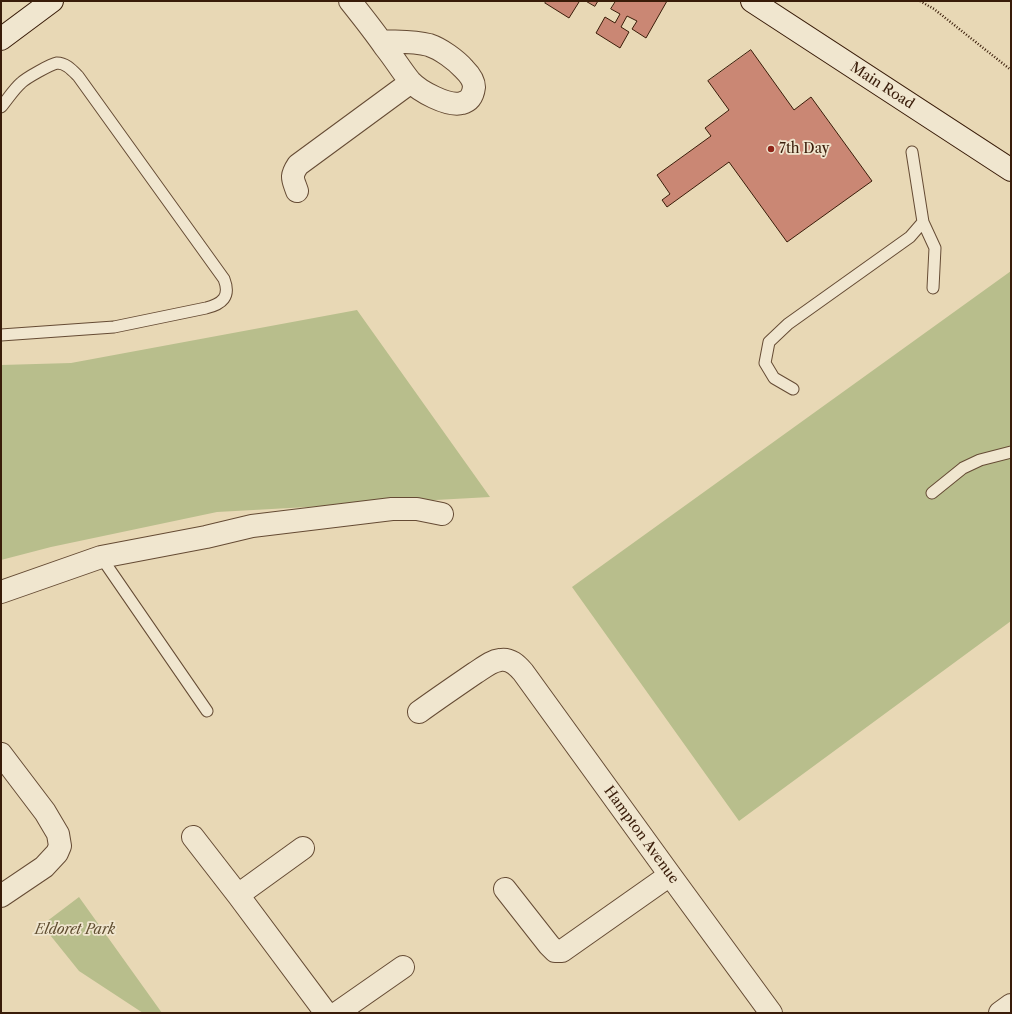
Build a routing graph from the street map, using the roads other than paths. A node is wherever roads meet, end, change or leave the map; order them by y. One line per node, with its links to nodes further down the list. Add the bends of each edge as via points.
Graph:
1 (52, 1): 4 (street)
2 (350, 1): 5 (street)
3 (752, 1): 9 (street, Main Road)
4 (1, 39)
5 (381, 41): 6 (street); 6 (street, via 415,42 436,48 461,65 471,76 474,89 469,99 460,104 451,103 424,92)
6 (411, 82): 10 (street, via 298,165 292,178)
7 (1, 107): 13 (lane, via 21,83 48,67 57,63 71,68 224,279 227,287 226,296 216,306 114,327)
8 (912, 152): 11 (lane)
9 (1011, 170)
10 (297, 191)
11 (923, 222): 12 (lane, via 935,248); 14 (lane, via 910,237 788,324 769,342 765,363 774,378)
12 (933, 288)
13 (1, 335)
14 (793, 389)
15 (1011, 452): 16 (lane, via 980,460 963,468)
16 (932, 493)
17 (442, 514): 18 (street, via 405,508 297,520 252,526)
18 (101, 557): 19 (street); 20 (lane)
19 (1, 592)
20 (208, 711)
21 (419, 712): 25 (street, Hampton Avenue, via 491,663 500,659 509,660 517,665)
22 (1, 754): 28 (street, via 45,812 58,834 60,846 44,867)
23 (193, 837): 27 (street)
24 (303, 848): 27 (street)
25 (670, 875): 26 (street, via 562,951 555,950 549,945); 33 (street, Hampton Avenue)
26 (505, 889)
27 (238, 895): 31 (street)
28 (1, 896)
29 (403, 967): 32 (street)
30 (1011, 1005): 34 (street)
31 (326, 1013)
32 (337, 1013)
33 (771, 1013)
34 (1000, 1013)

